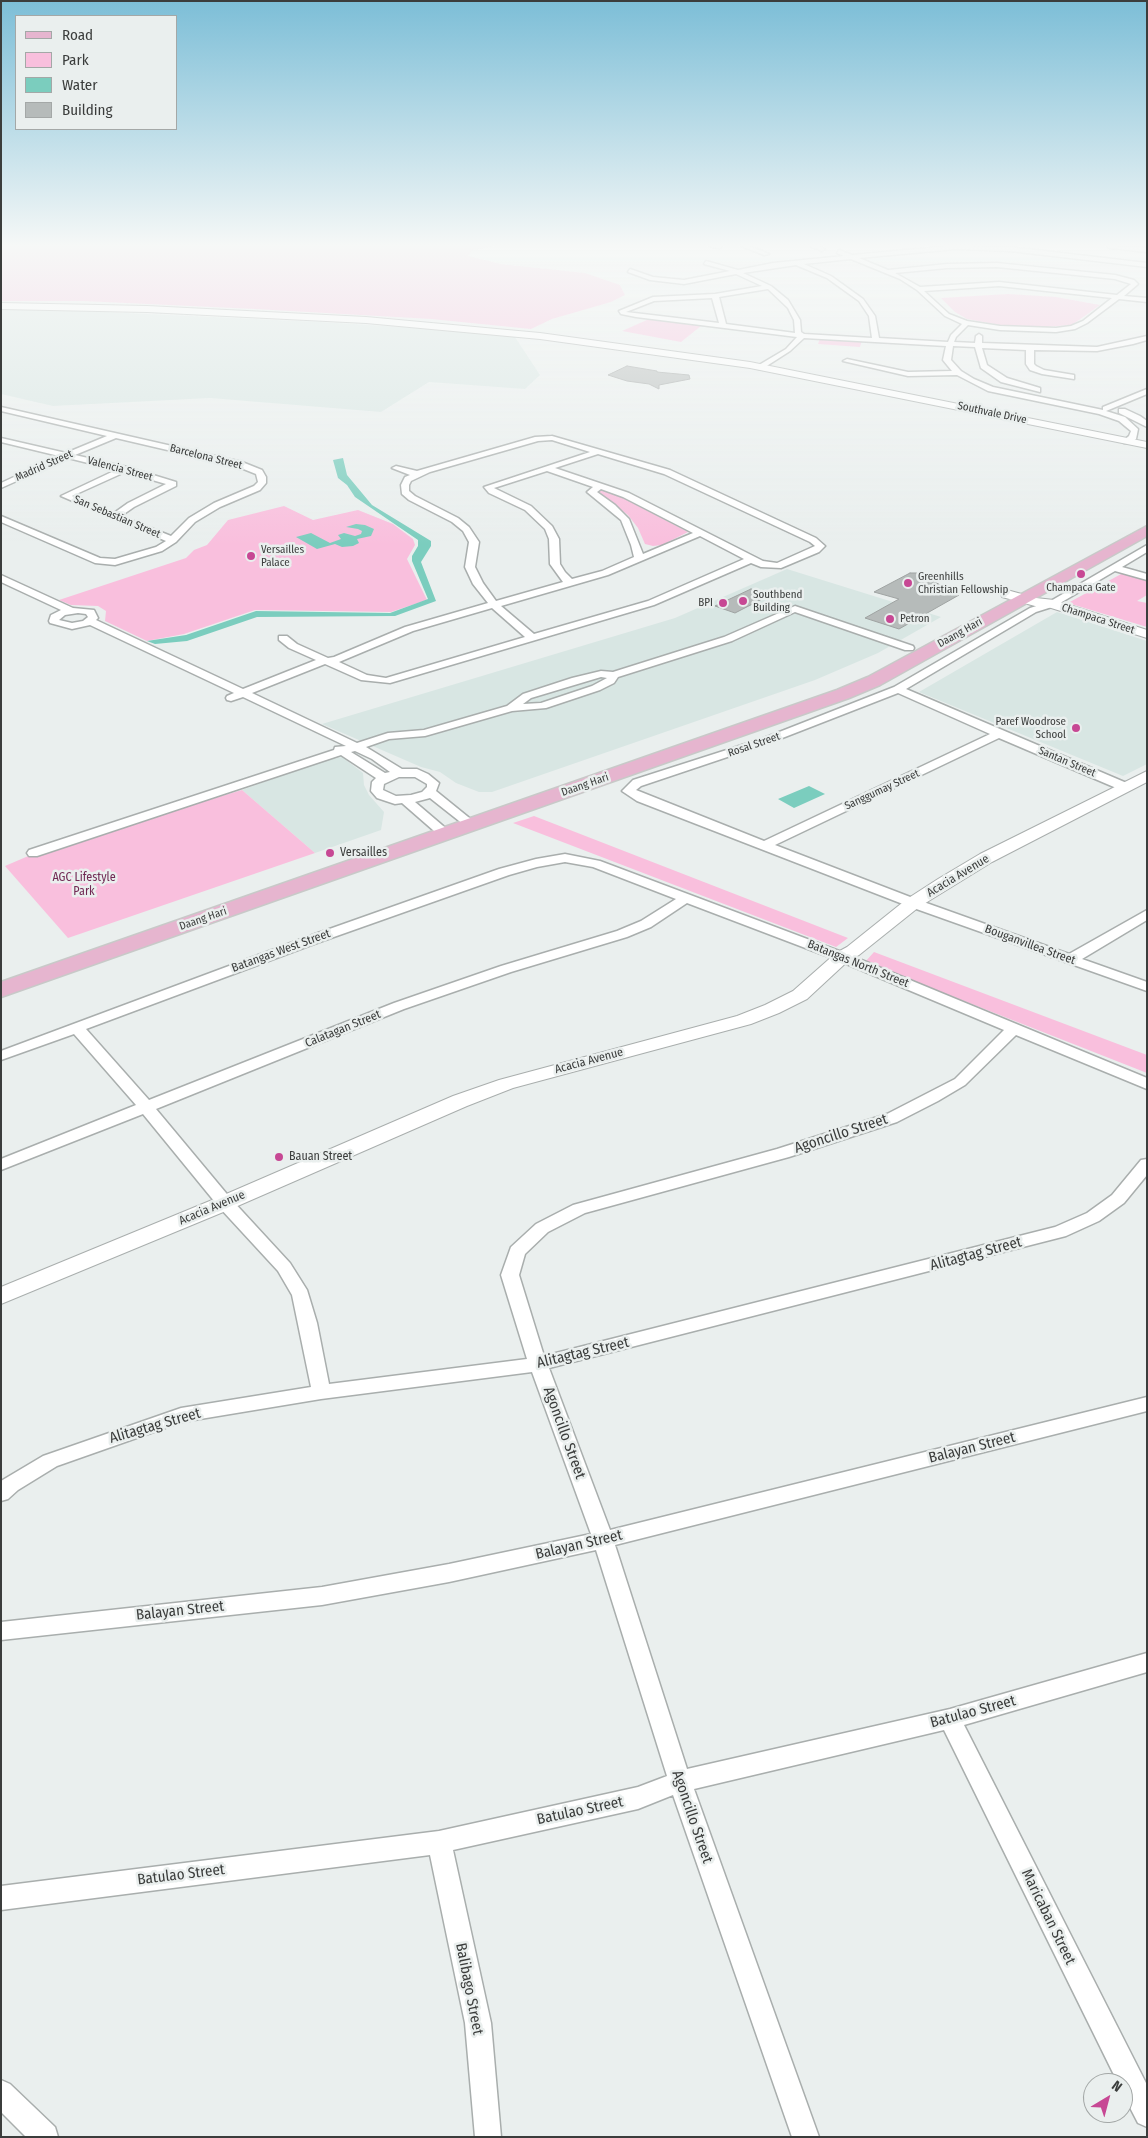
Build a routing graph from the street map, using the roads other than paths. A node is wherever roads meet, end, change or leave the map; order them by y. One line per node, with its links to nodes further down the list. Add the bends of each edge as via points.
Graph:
1 (978, 345): 16 (street, via 984,366 1004,380)
2 (618, 346): 12 (street, Southvale Drive)
3 (778, 346): 12 (street)
4 (790, 346): 12 (street)
5 (950, 346): 13 (street, via 947,360)
6 (991, 346): 8 (street)
7 (1115, 346): 9 (street)
8 (1030, 348): 9 (street); 14 (street, via 1033,368)
9 (1097, 349): 10 (street)
10 (1114, 357)
11 (847, 361): 13 (street, via 908,374)
12 (759, 364): 21 (street, Southvale Drive)
13 (958, 373): 18 (street, via 980,385 1007,393)
14 (1071, 378)
15 (1147, 391): 16 (street)
16 (1110, 407): 18 (street); 19 (street)
17 (1, 409): 20 (street, Barcelona Street)
18 (1101, 412): 21 (street, via 1129,424 1134,431)
19 (1147, 426)
20 (116, 435): 27 (street, Madrid Street); 39 (street, Barcelona Street, via 239,464 259,472 262,477 257,488 204,512)
21 (1130, 439): 24 (street, Southvale Drive)
22 (1, 440): 23 (street, Valencia Street)
23 (14, 443): 25 (street); 27 (street, Valencia Street)
24 (1146, 443)
25 (1, 448)
26 (600, 451): 29 (street); 31 (street, via 542,438); 42 (street, via 684,478 820,546 778,566)
27 (68, 455): 30 (street, Valencia Street); 33 (street, Madrid Street)
28 (396, 468): 31 (street)
29 (547, 468): 32 (street); 46 (street, via 494,483 488,488 528,508 549,528 554,539 555,564)
30 (124, 469): 34 (street, Valencia Street, via 173,484); 34 (street, San Sebastian Street, via 65,496)
31 (417, 474): 49 (street, via 408,479 405,492 466,529 474,542 470,567)
32 (601, 485): 38 (street); 41 (street, via 591,492 625,519)
33 (1, 486)
34 (115, 516): 39 (street, San Sebastian Street)
35 (1147, 518): 48 (main road, Daang Hari)
36 (1, 519): 39 (street, Barcelona Street, via 106,562 122,561 159,549)
37 (1147, 530): 48 (main road, Daang Hari)
38 (700, 533): 41 (street); 42 (street)
39 (173, 540)
40 (1147, 548): 43 (street, Rosal Street)
41 (639, 559): 46 (street)
42 (752, 559): 55 (street, via 651,603)
43 (1113, 567): 44 (street); 48 (street, Rosal Street)
44 (1147, 577)
45 (1, 578): 50 (street)
46 (571, 584): 49 (street)
47 (1, 587): 51 (street)
48 (1032, 598): 53 (street, Champaca Street); 56 (main road, Daang Hari); 60 (street, Rosal Street, via 1033,610); 73 (main road, Daang Hari, via 843,694)
49 (494, 605): 55 (street); 57 (street, via 409,629)
50 (71, 610): 51 (street); 52 (street, via 90,612 93,618)
51 (58, 614): 52 (street, via 54,621 57,624 72,626)
52 (85, 623): 62 (street)
53 (1147, 634)
54 (283, 638): 57 (street, via 292,646)
55 (532, 638): 57 (street, via 386,680 365,678)
56 (909, 648): 58 (street, via 795,609 728,639); 73 (main road, Daang Hari, via 833,688)
57 (331, 661): 62 (street)
58 (614, 675): 59 (street, via 586,677); 61 (street, via 596,688)
59 (556, 687): 61 (street, via 550,693); 63 (street, via 528,696)
60 (898, 689): 64 (street, Santan Street); 75 (street, Rosal Street, via 768,740 637,784 628,791)
61 (572, 696): 63 (street, via 542,706)
62 (241, 698): 65 (street); 66 (street)
63 (511, 708): 65 (street, via 441,730 388,736)
64 (998, 734): 70 (street, Santan Street); 75 (street, Sanggumay Street)
65 (357, 747): 66 (street); 67 (street)
66 (345, 752): 69 (street); 76 (street)
67 (399, 773): 69 (street); 71 (street, via 417,773 430,779 433,788)
68 (1147, 776): 70 (street, Acacia Avenue)
69 (384, 778): 72 (street, via 378,782 377,790 387,798)
70 (1125, 787): 79 (street, Acacia Avenue, via 986,858)
71 (430, 792): 72 (street, via 420,798); 73 (street)
72 (405, 800): 74 (street)
73 (467, 821): 74 (main road, Daang Hari)
74 (440, 830): 83 (main road, Daang Hari); 85 (main road, Daang Hari)
75 (764, 845): 79 (street, Rosal Street)
76 (33, 853)
77 (565, 858): 78 (street, Batangas North Street, via 596,864); 86 (street, Batangas West Street, via 504,872)
78 (686, 898): 81 (street, Batangas North Street); 90 (street, Calatagan Street, via 646,924 622,934 399,1006)
79 (912, 903): 81 (street, Acacia Avenue, via 853,951); 82 (street, Bouganvillea Street)
80 (1147, 914): 82 (street)
81 (842, 956): 87 (street, Batangas North Street); 93 (street, Acacia Avenue, via 800,995 772,1009 744,1020 506,1084)
82 (1070, 960): 84 (street, Bouganvillea Street)
83 (1, 975)
84 (1147, 987)
85 (1, 990)
86 (77, 1028): 88 (street, Batangas West Street); 90 (street)
87 (1013, 1029): 89 (street, Batangas North Street); 95 (street, Agoncillo Street, via 960,1082 892,1118 783,1153 579,1210 542,1228 516,1251 510,1275)
88 (1, 1056)
89 (1147, 1084)
90 (147, 1108): 92 (street, Calatagan Street); 93 (street)
91 (1147, 1164): 95 (street, Alitagtag Street, via 1118,1199 1092,1217 1060,1232)
92 (1, 1165)
93 (225, 1203): 94 (street, Acacia Avenue); 96 (street, via 284,1267 300,1294)
94 (1, 1296)
95 (538, 1364): 96 (street, Alitagtag Street); 99 (street, Agoncillo Street)
96 (321, 1392): 98 (street, Alitagtag Street, via 181,1415 50,1461 10,1484)
97 (1147, 1404): 99 (street, Balayan Street)
98 (1, 1493)
99 (603, 1539): 100 (street, Balayan Street, via 449,1573 322,1596); 103 (street, Agoncillo Street)
100 (1, 1630)
101 (1147, 1662): 102 (street, Batulao Street)
102 (950, 1719): 103 (street, Batulao Street); 107 (street, Maricaban Street)
103 (680, 1782): 104 (street, Batulao Street, via 638,1798); 110 (street, Agoncillo Street)
104 (439, 1842): 105 (street, Batulao Street); 109 (street, Balibago Street, via 478,2023)
105 (1, 1898)
106 (1, 2093): 108 (street)
107 (1147, 2114)
108 (45, 2137)
109 (488, 2137)
110 (806, 2137)

